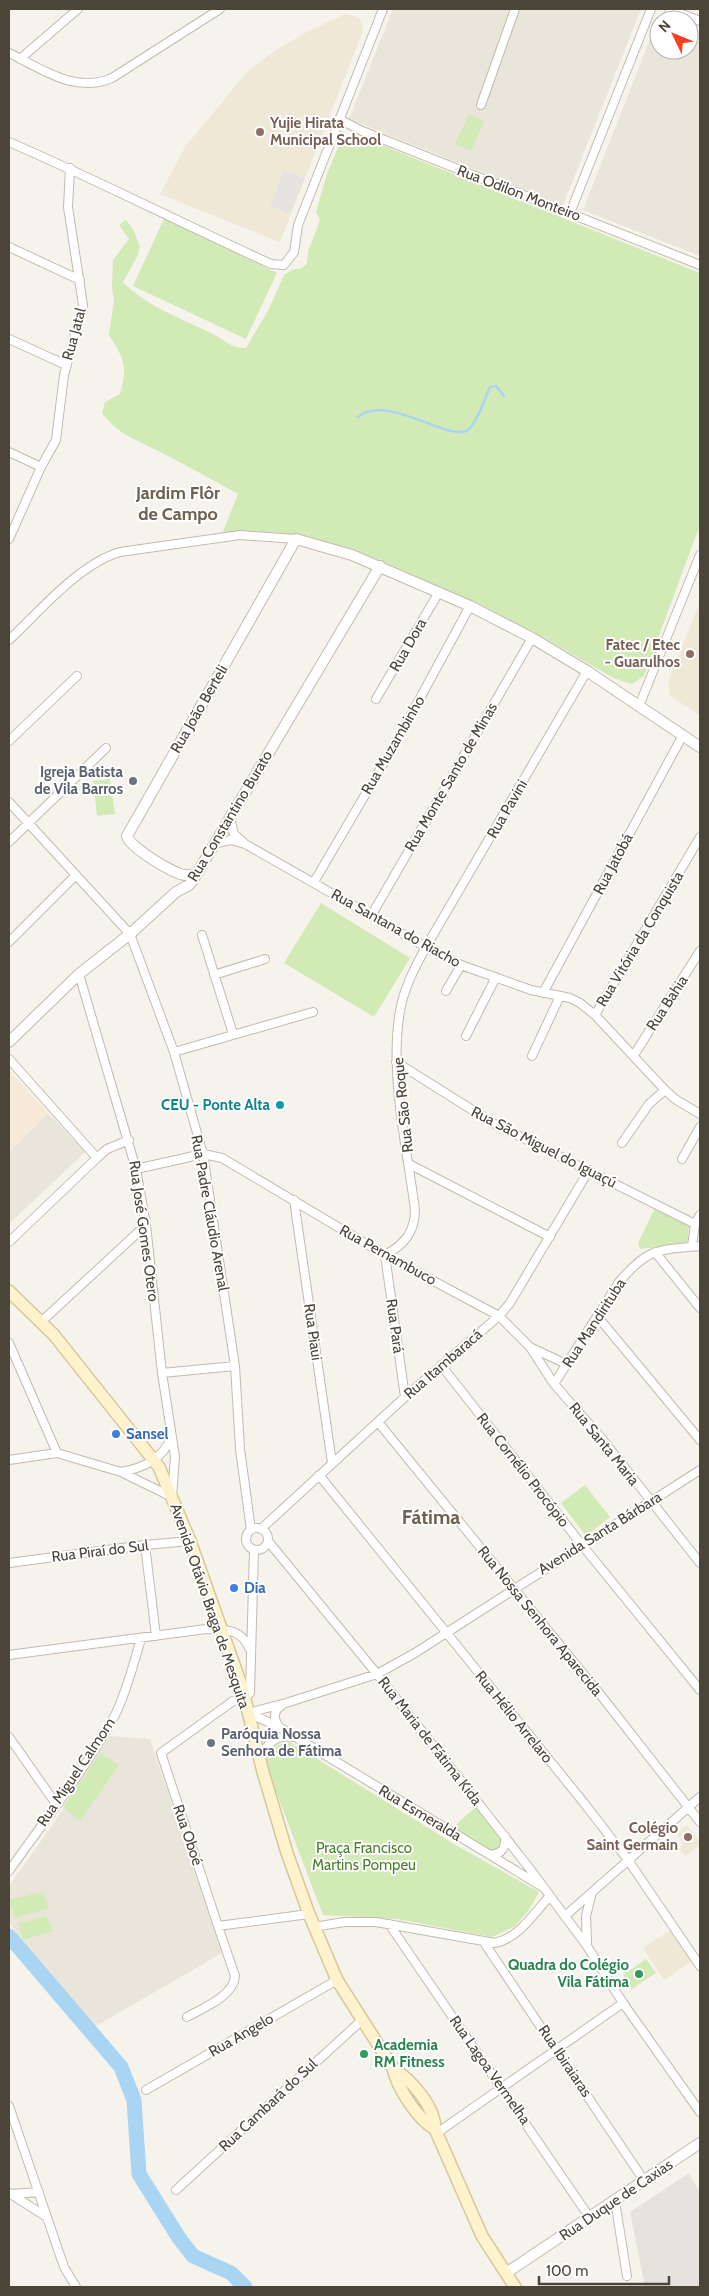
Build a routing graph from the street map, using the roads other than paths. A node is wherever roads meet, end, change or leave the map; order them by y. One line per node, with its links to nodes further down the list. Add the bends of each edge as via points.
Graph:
1 (78, 9): 9 (street)
2 (220, 9): 9 (street, via 100,84 73,84)
3 (383, 9): 11 (street)
4 (515, 9): 10 (street)
5 (651, 9): 14 (street)
6 (669, 9): 7 (street)
7 (700, 21)
8 (9, 53): 9 (street)
9 (20, 58)
10 (481, 105)
11 (339, 119): 13 (street, via 298,225 294,252 284,265 271,264); 14 (street, Rua Odilon Monteiro)
12 (9, 142): 13 (street)
13 (70, 168): 17 (street, Rua Jatal, via 68,207)
14 (570, 213): 16 (street, Rua Odilon Monteiro)
15 (9, 247): 17 (street)
16 (700, 265)
17 (80, 280): 19 (street, Rua Jatal, via 82,312)
18 (9, 339): 19 (street)
19 (66, 365): 21 (street, Rua Jatal, via 56,440)
20 (9, 452): 21 (street)
21 (42, 467): 22 (street, Rua Jatal)
22 (9, 539)
23 (296, 539): 25 (street); 29 (street, via 240,535 104,556); 45 (street, Rua João Berteli, via 129,829 127,838 133,847)
24 (700, 555): 33 (street)
25 (380, 566): 26 (street); 39 (street, Rua Constantino Burato)
26 (439, 592): 27 (street); 32 (street, Rua Dora)
27 (470, 606): 28 (street); 48 (street, Rua Muzambinho, via 399,737)
28 (532, 638): 30 (street); 50 (street, Rua Monte Santo de Minas)
29 (9, 640)
30 (587, 671): 33 (street); 54 (street, Rua Pavini)
31 (77, 676): 35 (street)
32 (376, 699)
33 (639, 706): 34 (street)
34 (683, 735): 36 (street); 62 (street, Rua Jatobá)
35 (9, 741)
36 (700, 747)
37 (106, 748): 40 (street)
38 (9, 802): 40 (street, Rua Padre Cláudio Arenal)
39 (230, 818): 43 (street, Rua Constantino Burato); 44 (street, Rua Santana do Riacho, via 234,834)
40 (28, 823): 42 (street); 47 (street, Rua Padre Cláudio Arenal)
41 (700, 836): 65 (street, Rua Vitória da Conquista)
42 (9, 842)
43 (215, 844): 44 (street, Rua Santana do Riacho, via 230,840); 46 (street, Rua Constantino Burato)
44 (245, 844): 48 (street, Rua Santana do Riacho)
45 (164, 866): 46 (street, Rua João Berteli, via 185,875); 49 (street, Rua João Berteli, via 178,882)
46 (197, 874): 49 (street, Rua Constantino Burato, via 189,885)
47 (76, 875): 51 (street, Rua Padre Cláudio Arenal); 53 (street)
48 (314, 882): 50 (street, Rua Santana do Riacho)
49 (176, 892): 51 (street, Rua Constantino Burato)
50 (371, 916): 54 (street, Rua Santana do Riacho)
51 (130, 934): 58 (street, Rua Constantino Burato); 69 (street, Rua Padre Cláudio Arenal)
52 (202, 935): 59 (street)
53 (9, 942)
54 (426, 947): 57 (street, Rua Santana do Riacho); 73 (street, Rua São Roque, via 400,1010)
55 (700, 951): 70 (street, Rua Bahia)
56 (265, 959): 59 (street)
57 (461, 964): 60 (street, Rua Santana do Riacho); 61 (street)
58 (79, 974): 68 (street, Rua Constantino Burato); 77 (street, Rua José Gomes Otero)
59 (214, 975): 66 (street)
60 (496, 978): 62 (street, Rua Santana do Riacho); 67 (street)
61 (446, 991)
62 (543, 993): 63 (street, Rua Santana do Riacho)
63 (560, 996): 65 (street, Rua Santana do Riacho, via 570,998); 71 (street)
64 (313, 1012): 66 (street)
65 (594, 1015): 70 (street, Rua Santana do Riacho)
66 (233, 1034): 69 (street)
67 (466, 1036)
68 (9, 1042)
69 (174, 1052): 79 (street, Rua Padre Cláudio Arenal)
70 (634, 1055): 74 (street, Rua Santana do Riacho)
71 (532, 1056)
72 (9, 1059): 80 (street)
73 (396, 1062): 82 (street, Rua São Roque); 84 (street, Rua São Miguel do Iguaçú, via 470,1111)
74 (665, 1090): 75 (street, Rua Santana do Riacho); 78 (street, via 649,1104)
75 (700, 1114)
76 (700, 1127): 81 (street)
77 (129, 1140): 80 (street); 83 (street, Rua José Gomes Otero)
78 (622, 1142)
79 (203, 1154): 83 (street); 85 (street, Rua Pernambuco, via 233,1164); 103 (street, Rua Padre Cláudio Arenal)
80 (97, 1158): 90 (street)
81 (682, 1159)
82 (409, 1164): 89 (street); 93 (street, Rua São Roque, via 415,1222 402,1245)
83 (136, 1170): 88 (street, Rua José Gomes Otero)
84 (589, 1170): 87 (street, Rua São Miguel do Iguaçú); 89 (street, Rua Itambaracá)
85 (294, 1200): 93 (street, Rua Pernambuco); 113 (street, Rua Piaui)
86 (700, 1215): 87 (street)
87 (695, 1224): 91 (street)
88 (146, 1225): 98 (street); 104 (street, Rua José Gomes Otero)
89 (550, 1237): 96 (street, Rua Itambaracá)
90 (9, 1242)
91 (696, 1246): 92 (street, Rua Mandirituba)
92 (655, 1252): 95 (street); 97 (street, Rua Mandirituba, via 632,1267)
93 (385, 1255): 96 (street, Rua Pernambuco); 106 (street, Rua Pará)
94 (11, 1297): 98 (main road, Avenida Otávio Braga de Mesquita)
95 (700, 1308)
96 (499, 1316): 100 (street, Rua Pernambuco); 102 (street, Rua Itambaracá)
97 (598, 1316): 101 (street, Rua Mandirituba); 109 (street)
98 (41, 1322): 112 (main road, Avenida Otávio Braga de Mesquita)
99 (9, 1342): 110 (street)
100 (530, 1347): 101 (street, Rua Pernambuco); 105 (street, Rua Santa Maria)
101 (566, 1364): 105 (street, Rua Mandirituba)
102 (441, 1365): 106 (street, Rua Itambaracá); 124 (street, Rua Cornélio Procópio)
103 (235, 1366): 104 (street); 120 (street, Rua Padre Cláudio Arenal, via 240,1449)
104 (162, 1373): 108 (street, Rua José Gomes Otero)
105 (554, 1384): 118 (street, Rua Santa Maria, via 603,1440)
106 (405, 1397): 107 (street, Rua Itambaracá)
107 (378, 1422): 113 (street, Rua Itambaracá); 128 (street, Rua Nossa Senhora Aparecida)
108 (172, 1435): 112 (street, via 166,1451); 117 (street, Rua José Gomes Otero, via 176,1474)
109 (700, 1440)
110 (57, 1453): 111 (street); 115 (street)
111 (9, 1460)
112 (154, 1460): 115 (street, via 145,1466); 117 (main road, Avenida Otávio Braga de Mesquita)
113 (332, 1463): 116 (street, Rua Itambaracá)
114 (700, 1470): 118 (street, Avenida Santa Bárbara)
115 (120, 1472): 117 (street)
116 (319, 1475): 119 (street, Rua Itambaracá); 130 (street, Rua Hélio Arrelaro)
117 (172, 1497): 121 (main road, Avenida Otávio Braga de Mesquita)
118 (650, 1502): 124 (street, Avenida Santa Bárbara); 127 (street, Rua Santa Maria)
119 (261, 1528): 120 (street); 122 (street)
120 (251, 1530): 125 (street, via 246,1539 247,1545)
121 (190, 1541): 123 (street, Rua Piraí do Sul); 129 (main road, Avenida Otávio Braga de Mesquita)
122 (268, 1541): 125 (street, via 261,1549); 135 (street, Rua Maria de Fátima Kida)
123 (145, 1545): 126 (street, Rua Piraí do Sul); 131 (street)
124 (582, 1545): 128 (street, Avenida Santa Bárbara); 136 (street, Rua Cornélio Procópio)
125 (254, 1550): 133 (street)
126 (9, 1563)
127 (700, 1563)
128 (513, 1588): 130 (street, Avenida Santa Bárbara); 146 (street, Rua Nossa Senhora Aparecida)
129 (220, 1630): 131 (street); 133 (street, via 241,1634); 137 (main road, Avenida Otávio Braga de Mesquita)
130 (447, 1633): 135 (street, Avenida Santa Bárbara); 150 (street, Rua Hélio Arrelaro)
131 (156, 1636): 132 (street)
132 (141, 1639): 134 (street); 145 (street, Rua Miguel Calmom, via 128,1685 115,1714)
133 (251, 1653): 137 (street, via 250,1692)
134 (9, 1656)
135 (377, 1674): 138 (street, Avenida Santa Bárbara); 148 (street, Rua Maria de Fátima Kida)
136 (700, 1690)
137 (245, 1698): 139 (main road, Avenida Otávio Braga de Mesquita); 157 (street, Rua Oboé, via 233,1701 161,1753)
138 (286, 1703): 139 (street, Avenida Santa Bárbara); 140 (street, via 275,1713)
139 (248, 1713): 140 (street, Rua Esmeralda); 143 (main road, Avenida Otávio Braga de Mesquita)
140 (279, 1727): 142 (street, Rua Esmeralda)
141 (9, 1737): 145 (street)
142 (296, 1738): 143 (street, via 285,1736 273,1740); 149 (street, Rua Esmeralda)
143 (260, 1762): 154 (main road, Avenida Otávio Braga de Mesquita)
144 (700, 1797): 146 (street)
145 (56, 1804): 151 (street, Rua Miguel Calmom)
146 (690, 1806): 147 (street, Rua Nossa Senhora Aparecida); 150 (street)
147 (700, 1822)
148 (505, 1836): 149 (street, via 501,1853); 152 (street, Rua Maria de Fátima Kida)
149 (490, 1855): 152 (street, Rua Esmeralda)
150 (628, 1860): 153 (street); 161 (street, Rua Hélio Arrelaro)
151 (9, 1871)
152 (548, 1892): 155 (street, Rua Maria de Fátima Kida); 159 (street, via 514,1935 506,1940)
153 (592, 1894): 155 (street); 160 (street, via 586,1916)
154 (309, 1914): 157 (street); 158 (main road, Avenida Otávio Braga de Mesquita)
155 (565, 1916): 160 (street, Rua Maria de Fátima Kida)
156 (388, 1924): 158 (street, via 360,1921); 159 (street); 167 (street, Rua Lagoa Vermelha)
157 (218, 1926): 164 (street, via 235,1981 228,1992)
158 (314, 1926): 162 (main road, Avenida Otávio Braga de Mesquita)
159 (483, 1942): 166 (street, Rua Ibiraiaras)
160 (587, 1946): 163 (street, Rua Maria de Fátima Kida)
161 (700, 1966)
162 (337, 1980): 165 (main road, Avenida Otávio Braga de Mesquita); 168 (street, Rua Angelo)
163 (623, 2003): 166 (street); 170 (street, Rua Maria de Fátima Kida)
164 (188, 2017)
165 (361, 2021): 171 (main road, Avenida Otávio Braga de Mesquita, via 393,2068 405,2076 430,2109); 174 (street, Rua Cambará do Sul)
166 (557, 2048): 167 (street); 173 (street, Rua Ibiraiaras)
167 (502, 2086): 171 (street); 179 (street, Rua Lagoa Vermelha)
168 (146, 2090)
169 (9, 2106): 175 (street)
170 (700, 2112)
171 (436, 2131): 180 (main road, Avenida Otávio Braga de Mesquita, via 482,2236)
172 (700, 2143): 173 (street, Rua Duque de Caxias)
173 (645, 2182): 177 (street, Rua Duque de Caxias)
174 (176, 2190)
175 (39, 2192): 176 (street); 178 (street)
176 (9, 2194): 178 (street)
177 (615, 2202): 179 (street, Rua Duque de Caxias); 181 (street)
178 (48, 2217): 182 (street, via 64,2267)
179 (590, 2218): 180 (street, Rua Duque de Caxias)
180 (506, 2273): 183 (main road, Avenida Otávio Braga de Mesquita)
181 (627, 2276)
182 (76, 2287)
183 (515, 2287)

